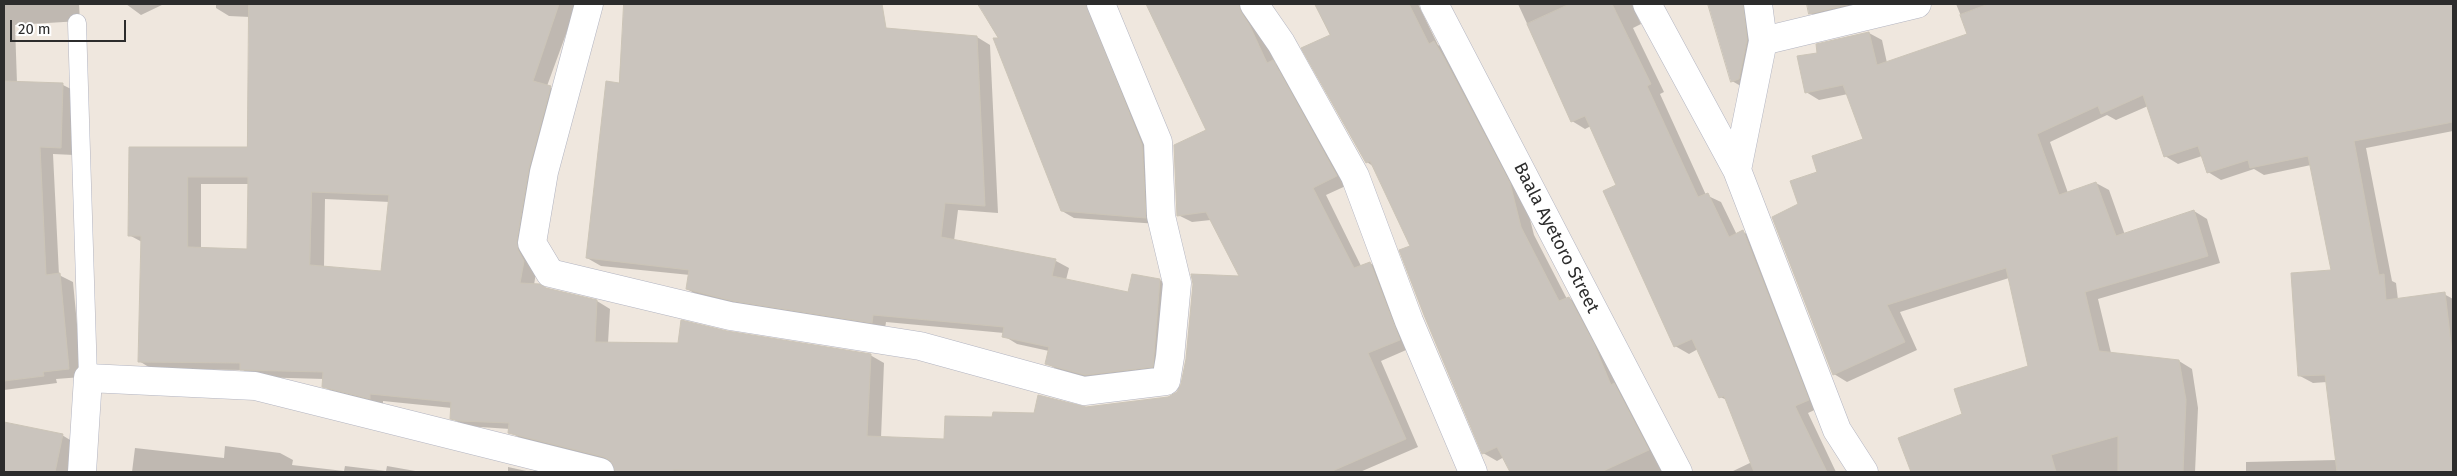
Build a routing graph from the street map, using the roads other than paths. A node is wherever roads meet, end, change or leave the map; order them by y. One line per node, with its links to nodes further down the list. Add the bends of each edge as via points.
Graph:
1 (589, 4): 2 (street, via 544,172 532,243 550,272 730,316 920,346 1084,391 1166,381 1177,284 1161,216 1158,142)
2 (1101, 4)
3 (1254, 4): 14 (street, via 1281,43 1355,176 1410,321)
4 (1434, 4): 15 (street, Baala Ayetoro Street)
5 (1647, 4): 10 (street)
6 (1758, 4): 9 (street)
7 (1917, 4): 9 (street)
8 (77, 23): 11 (lane)
9 (1764, 41): 10 (street)
10 (1736, 170): 16 (street, via 1837,430)
11 (88, 378): 12 (street); 13 (street, via 254,386)
12 (82, 472)
13 (600, 472)
14 (1474, 472)
15 (1678, 472)
16 (1864, 472)

